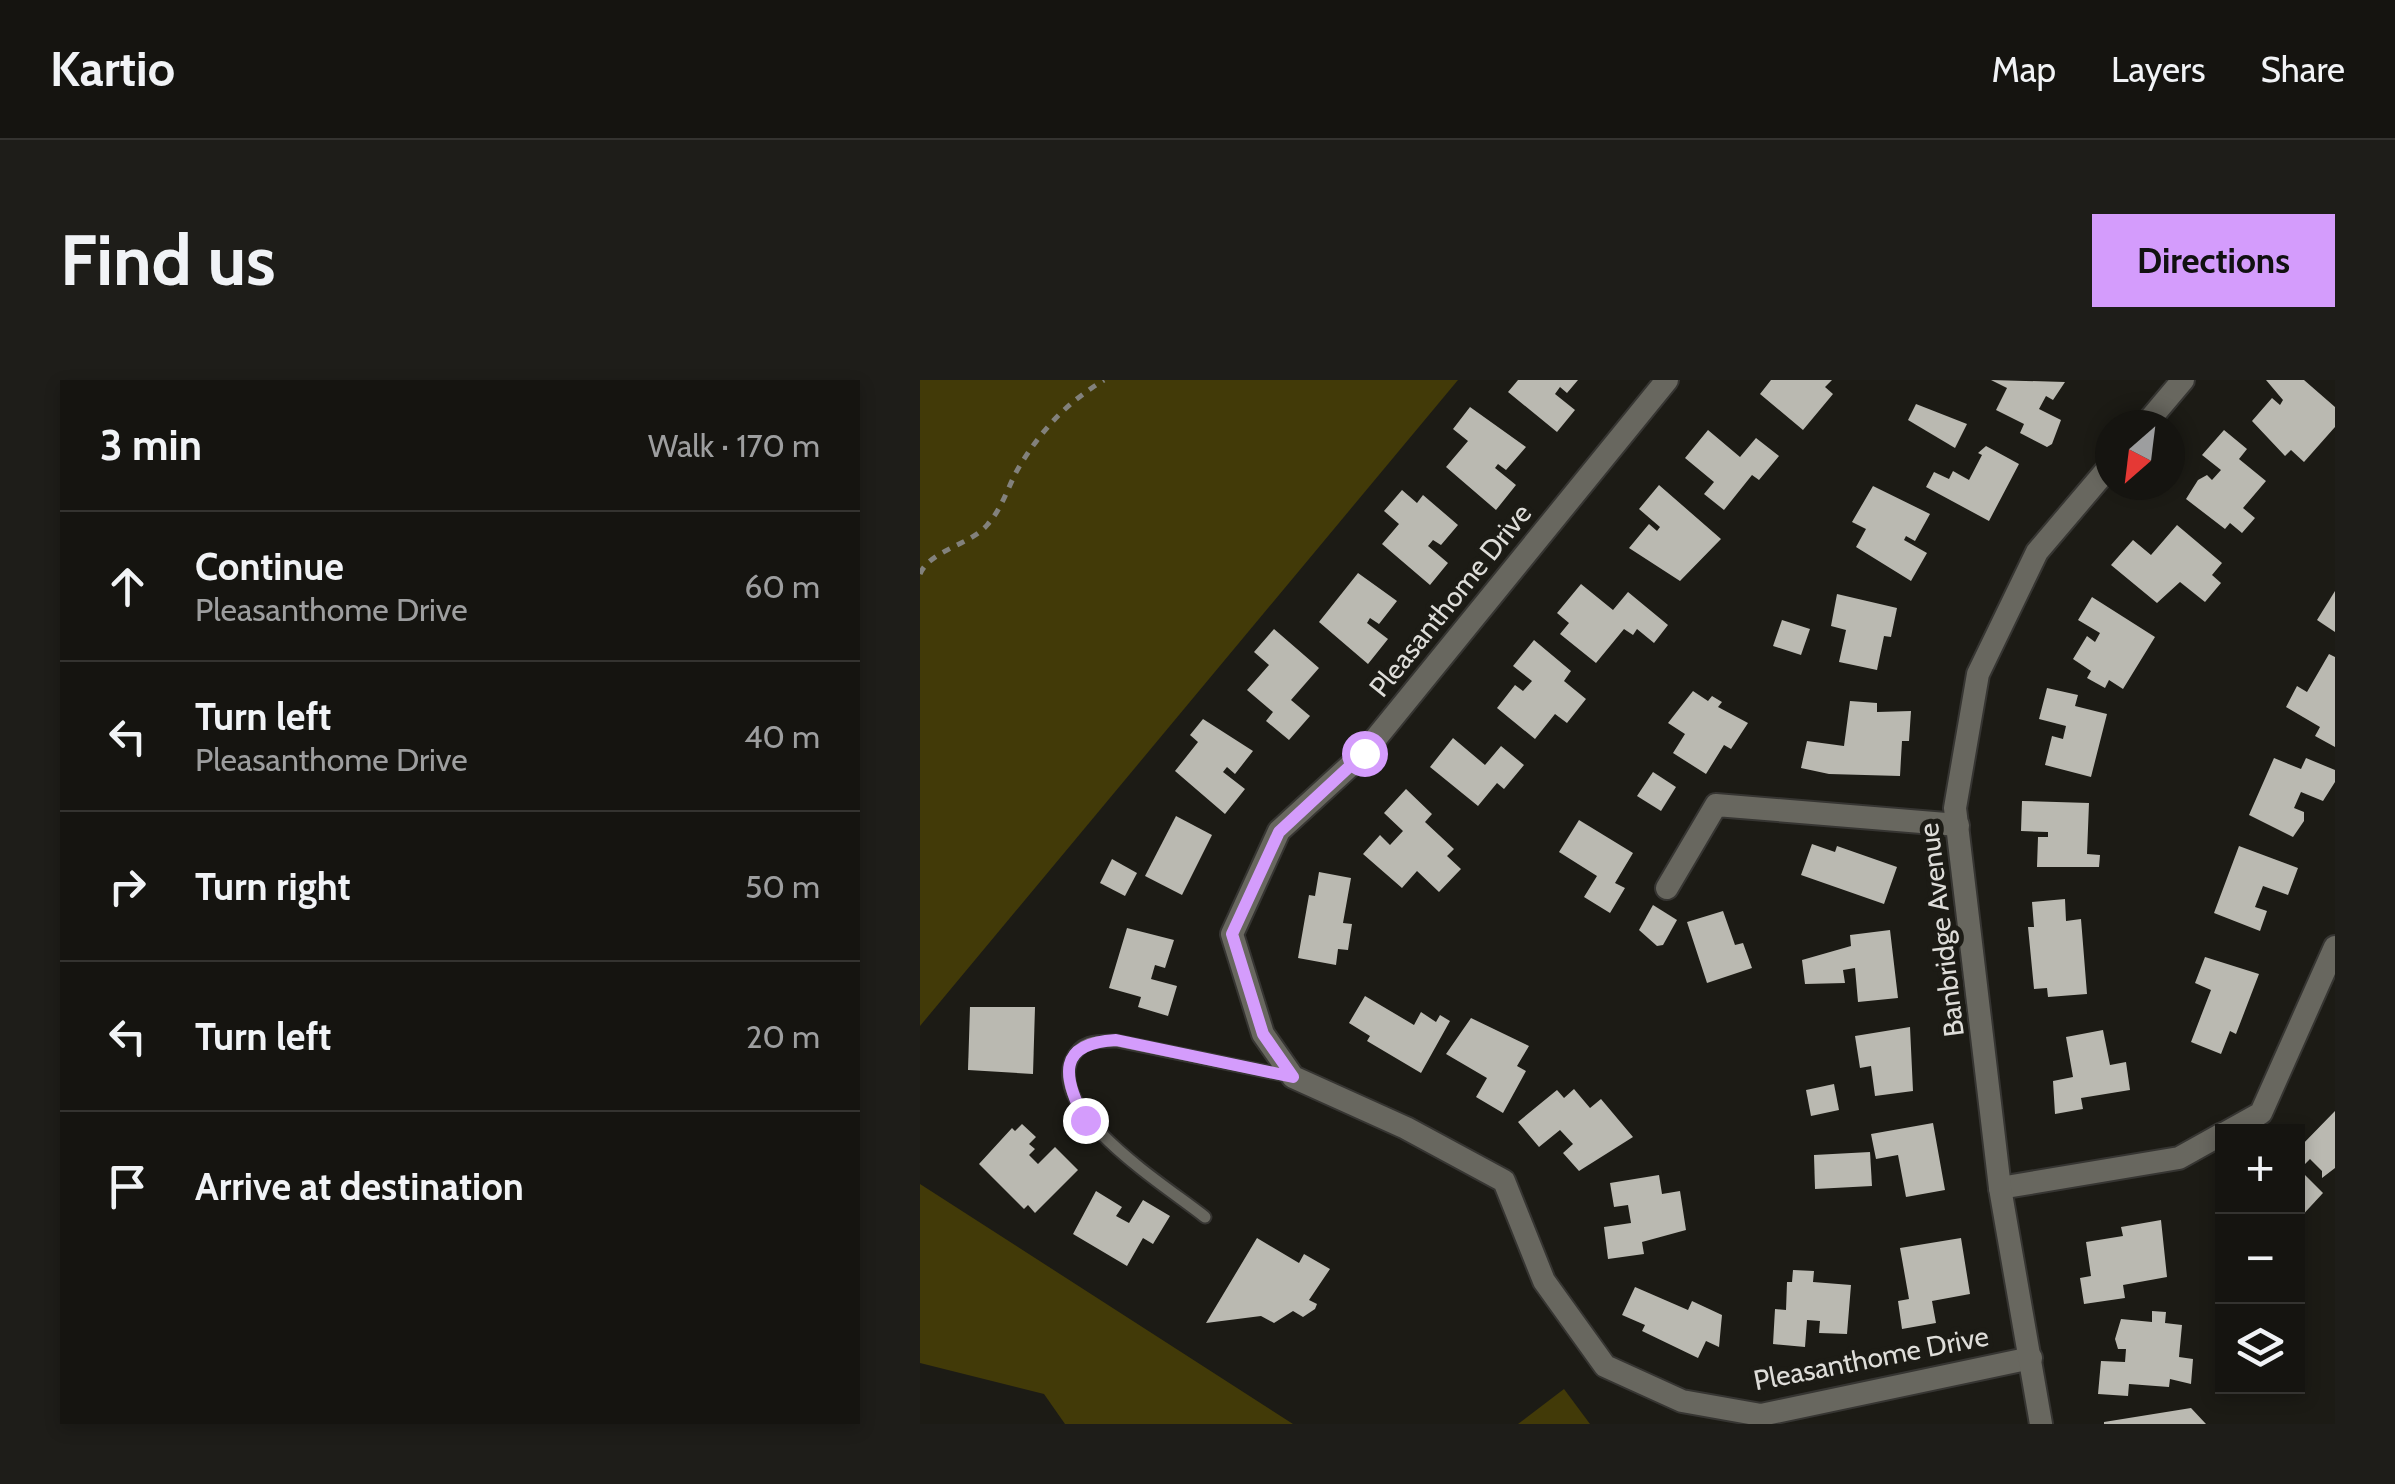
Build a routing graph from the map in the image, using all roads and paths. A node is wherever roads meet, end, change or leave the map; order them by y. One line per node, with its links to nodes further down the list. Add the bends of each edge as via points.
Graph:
1 (1104, 380): 6 (path, via 1071,398 1021,462 988,525)
2 (1667, 380): 10 (street, Pleasanthome Drive, via 1364,753 1279,832 1232,934 1263,1034)
3 (2183, 380): 4 (street)
4 (2158, 410)
5 (2095, 484): 7 (street, Banbridge Avenue, via 2037,552 1978,674)
6 (920, 574)
7 (1958, 824): 8 (street, via 1716,805); 13 (street, Banbridge Avenue)
8 (1667, 888)
9 (2335, 946): 11 (street, via 2261,1113)
10 (1293, 1077): 14 (lane, via 1116,1040 1088,1042 1074,1054 1067,1072 1070,1091 1085,1120); 15 (street, Pleasanthome Drive, via 1504,1181 1544,1280 1605,1366 1682,1402 1761,1415)
11 (2241, 1124)
12 (2215, 1139): 13 (street, via 2180,1158)
13 (2000, 1188): 15 (street, Banbridge Avenue)
14 (1205, 1217)
15 (2031, 1358): 16 (street, Banbridge Avenue)
16 (2041, 1424)

